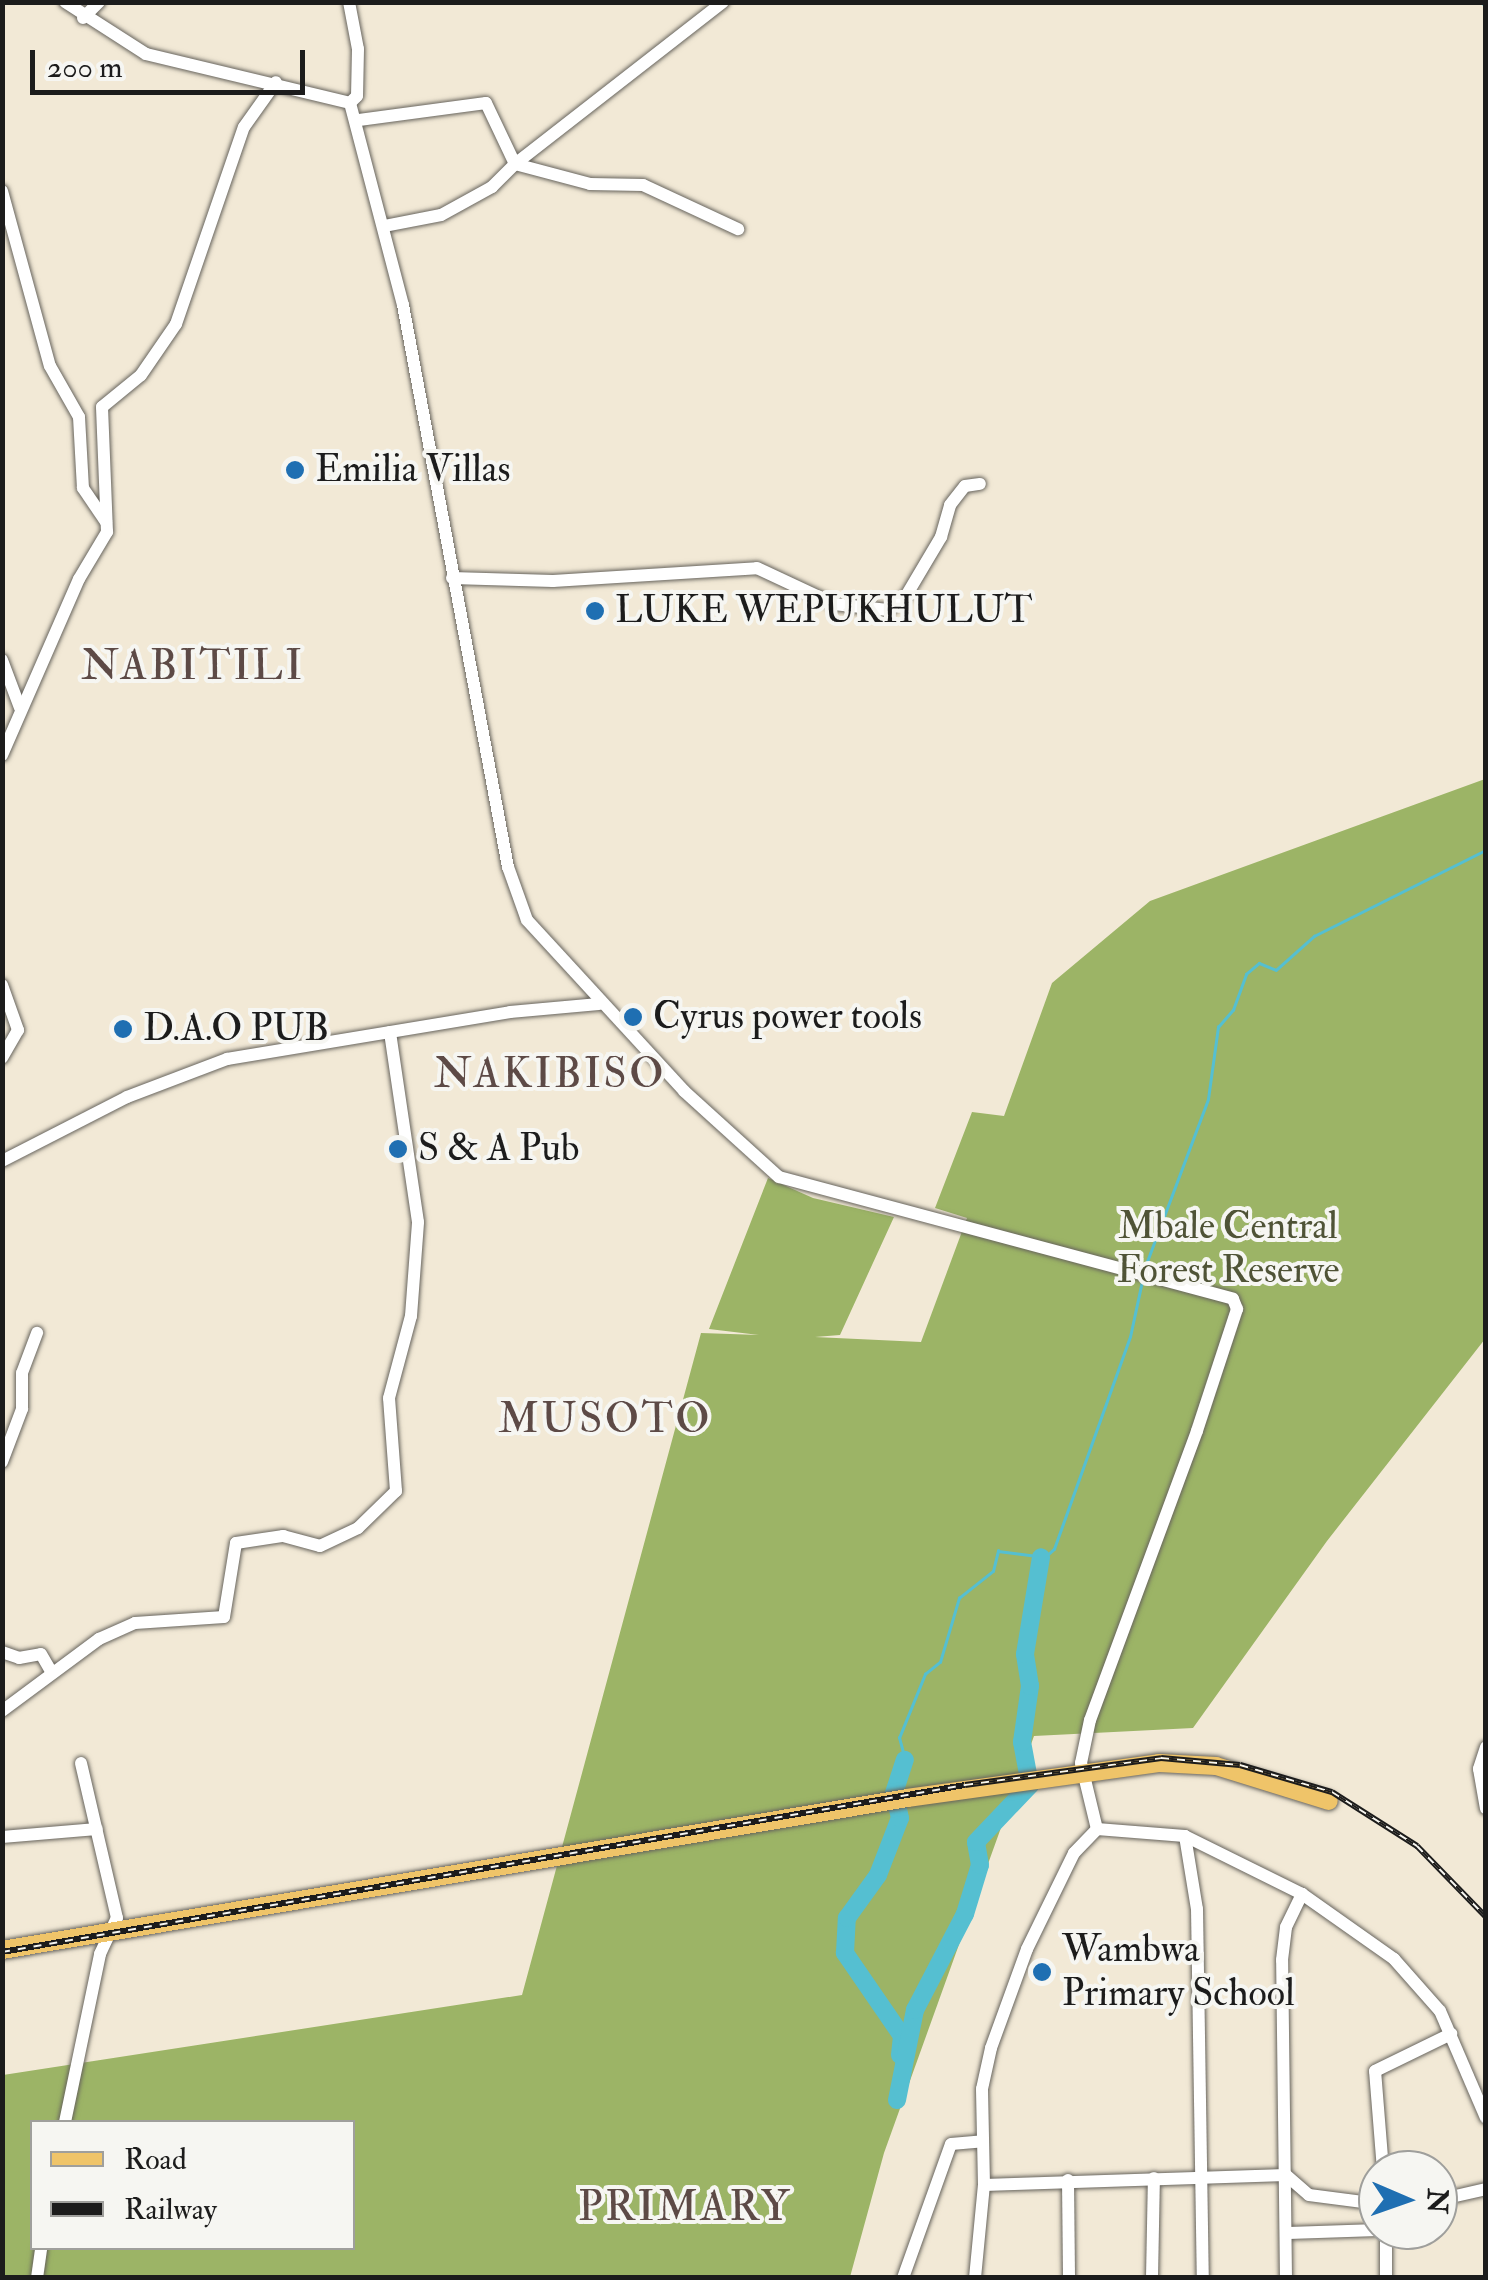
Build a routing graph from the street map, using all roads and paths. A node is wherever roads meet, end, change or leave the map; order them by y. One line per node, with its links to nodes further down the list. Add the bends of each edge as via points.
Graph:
1 (65, 2): 5 (street)
2 (99, 2): 5 (street)
3 (723, 2): 9 (street)
4 (347, 4): 7 (street, via 358,48 357,96)
5 (82, 18): 6 (street, via 146,54)
6 (276, 82): 7 (street); 14 (street, via 244,127 176,324 142,376 102,406)
7 (350, 103): 8 (street)
8 (359, 120): 9 (street, via 486,103); 11 (street)
9 (515, 164): 11 (street, via 492,187 440,215); 12 (street, via 590,184 643,185)
10 (2, 191): 14 (street, via 50,366 79,417 83,488)
11 (385, 226): 15 (street)
12 (738, 229)
13 (980, 484): 15 (street, via 964,486 906,596 888,610 834,604 757,568 553,581)
14 (108, 524): 17 (street)
15 (452, 578): 20 (street, via 516,902)
16 (2, 660): 17 (street)
17 (20, 708): 18 (street)
18 (2, 755)
19 (2, 984): 22 (street, via 18,1030)
20 (599, 1004): 21 (street); 32 (street, via 754,1160 779,1177 1233,1299 1237,1309 1198,1431 1090,1720)
21 (390, 1032): 23 (street, via 183,1073); 28 (street, via 418,1222 412,1316 389,1398 396,1490 358,1528 320,1546 283,1536 236,1543 224,1618 135,1623)
22 (2, 1058)
23 (9, 1149): 24 (street)
24 (2, 1161)
25 (37, 1333): 26 (street, via 22,1374 22,1409)
26 (2, 1462)
27 (2, 1652): 28 (street, via 18,1658 41,1654)
28 (52, 1673): 29 (street)
29 (2, 1711)
30 (1486, 1747): 34 (street, via 1479,1769)
31 (81, 1763): 35 (street)
32 (1082, 1773): 33 (main road, via 1158,1762 1216,1766); 36 (street); 40 (main road)
33 (1329, 1801)
34 (1486, 1808)
35 (97, 1829): 37 (street); 40 (street, via 116,1906 117,1918)
36 (1097, 1830): 38 (street); 45 (street, via 1074,1853 1013,1982 984,2072)
37 (2, 1836)
38 (1186, 1836): 39 (street); 49 (street, via 1198,1909)
39 (1302, 1894): 42 (street, via 1415,1976); 47 (street, via 1283,1945)
40 (106, 1933): 41 (main road); 44 (street)
41 (2, 1950)
42 (1451, 2034): 43 (street); 46 (street, via 1375,2071)
43 (1486, 2118)
44 (65, 2120)
45 (982, 2142): 51 (street); 60 (street, via 952,2144)
46 (1381, 2150)
47 (1286, 2176): 49 (street); 54 (street, via 1309,2195); 56 (street)
48 (1154, 2178): 49 (street); 50 (street); 63 (street)
49 (1200, 2178): 64 (street)
50 (1068, 2180): 51 (street); 62 (street)
51 (984, 2185): 61 (street)
52 (1486, 2188): 53 (street)
53 (1458, 2195)
54 (1358, 2201)
55 (1358, 2231): 56 (street)
56 (1287, 2233): 65 (street)
57 (41, 2250): 59 (street)
58 (1384, 2250): 66 (street)
59 (37, 2278)
60 (903, 2278)
61 (975, 2278)
62 (1069, 2278)
63 (1152, 2278)
64 (1204, 2278)
65 (1286, 2278)
66 (1386, 2278)

